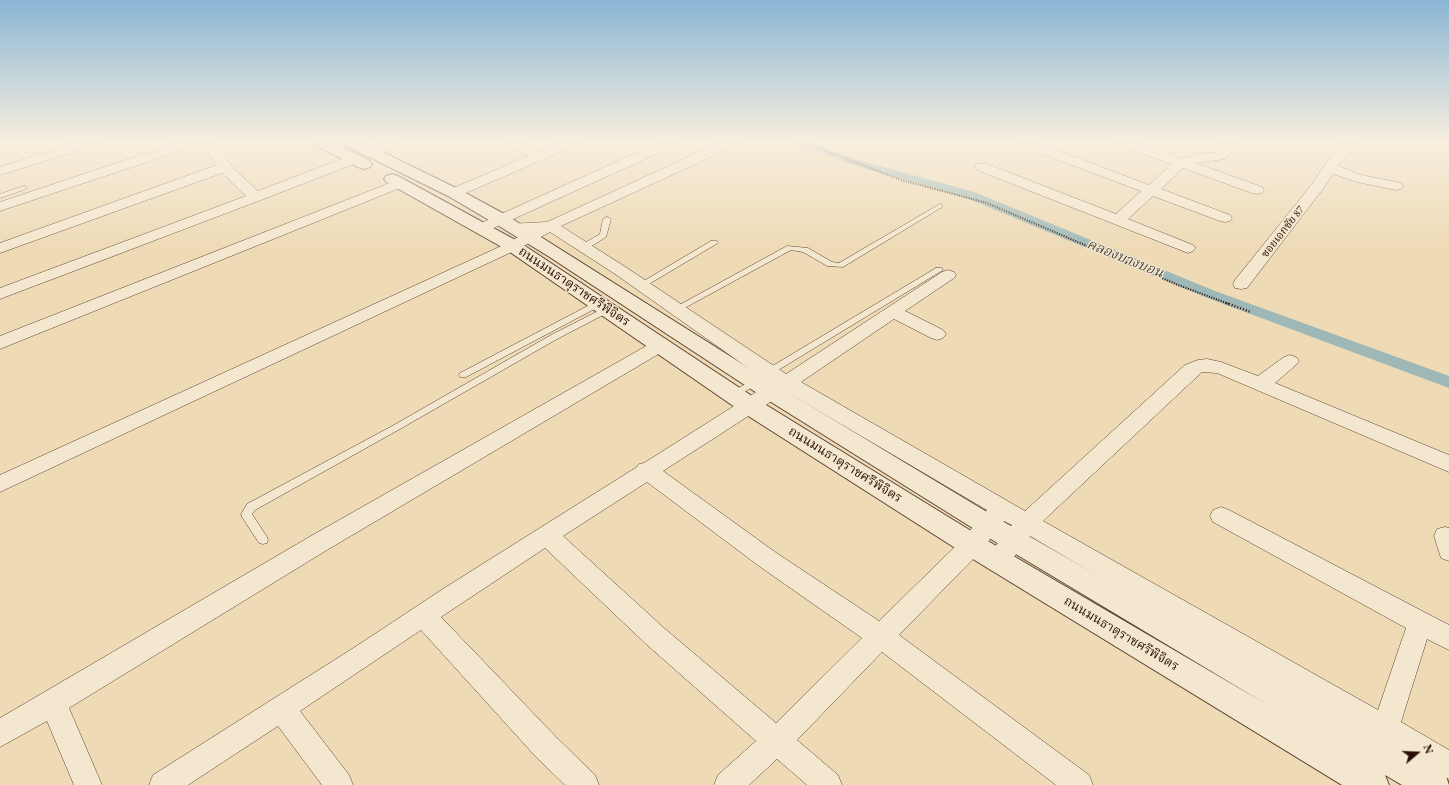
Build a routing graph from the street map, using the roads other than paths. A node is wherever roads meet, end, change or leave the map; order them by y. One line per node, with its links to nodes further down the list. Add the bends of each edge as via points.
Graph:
1 (74, 179): 23 (street)
2 (193, 179): 33 (street)
3 (237, 179): 21 (street)
4 (294, 179): 21 (street)
5 (393, 179): 16 (street, ถนนมนธาตุราชศรีพิจิตร)
6 (416, 179): 22 (street, ถนนมนธาตุราชศรีพิจิตร)
7 (493, 179): 22 (street)
8 (607, 179): 30 (street)
9 (653, 179): 28 (street)
10 (1012, 179): 27 (street)
11 (1120, 179): 19 (street)
12 (1163, 179): 19 (street)
13 (1225, 179): 20 (street)
14 (1323, 179): 36 (street, ซอยเอกชัย 87)
15 (1360, 179): 17 (street)
16 (400, 183): 22 (street, ถนนมนธาตุราชศรีพิจิตร); 43 (street)
17 (1396, 186)
18 (24, 188): 23 (lane)
19 (1150, 190): 25 (street); 27 (street)
20 (1257, 190)
21 (256, 197): 38 (street)
22 (452, 199): 29 (street, ถนนมนธาตุราชศรีพิจิตร); 30 (street, ถนนมนธาตุราชศรีพิจิตร)
23 (2, 201)
24 (940, 206): 40 (lane, via 840,265 830,264 805,250 790,248)
25 (1225, 218)
26 (607, 219): 32 (lane, via 603,235)
27 (1118, 220): 34 (street)
28 (550, 226): 30 (street, ถนนมนธาตุราชศรีพิจิตร); 32 (street, ถนนมนธาตุราชศรีพิจิตร)
29 (482, 228): 30 (street, ถนนมนธาตุราชศรีพิจิตร); 30 (street)
30 (514, 232): 39 (street, ถนนมนธาตุราชศรีพิจิตร); 48 (street, ถนนมนธาตุราชศรีพิจิตร); 51 (street)
31 (714, 243): 37 (lane)
32 (584, 247): 37 (street, ถนนมนธาตุราชศรีพิจิตร)
33 (0, 248)
34 (1188, 248)
35 (944, 272): 41 (street); 48 (lane)
36 (1241, 284)
37 (641, 285): 40 (street, ถนนมนธาตุราชศรีพิจิตร)
38 (0, 294)
39 (603, 306): 44 (street, ถนนมนธาตุราชศรีพิจิตร); 46 (lane); 55 (lane, via 397,427 251,507 246,514)
40 (676, 309): 48 (street, ถนนมนธาตุราชศรีพิจิตร)
41 (893, 312): 42 (street); 48 (street)
42 (937, 334)
43 (0, 343)
44 (661, 345): 48 (street, ถนนมนธาตุราชศรีพิจิตร); 61 (street, via 319,543)
45 (1290, 360): 47 (street)
46 (463, 375)
47 (1260, 385): 49 (street); 56 (street, via 1221,368 1207,365 1192,369)
48 (761, 388): 50 (street); 53 (street, ถนนมนธาตุราชศรีพิจิตร); 53 (street, ถนนมนธาตุราชศรีพิจิตร)
49 (1449, 464)
50 (646, 470): 54 (street); 59 (street, via 766,560)
51 (0, 484)
52 (1221, 516): 58 (street)
53 (987, 526): 56 (street, ถนนมนธาตุราชศรีพิจิตร); 56 (street, ถนนมนธาตุราชศรีพิจิตร); 59 (street)
54 (547, 535): 57 (street); 65 (street, via 655,636)
55 (263, 540)
56 (1013, 541): 63 (street, ถนนมนธาตุราชศรีพิจิตร); 74 (street, ถนนมนธาตุราชศรีพิจิตร); 75 (street, ถนนมนธาตุราชศรีพิจิตร)
57 (423, 615): 62 (street); 70 (street)
58 (1420, 623): 60 (street); 63 (street)
59 (880, 636): 65 (street); 73 (street)
60 (1449, 638)
61 (53, 703): 64 (street); 67 (street)
62 (282, 709): 68 (street); 69 (street)
63 (1384, 729): 66 (street, ถนนมนธาตุราชศรีพิจิตร)
64 (0, 733)
65 (776, 742): 71 (street); 72 (street)
66 (1449, 765)
67 (88, 785)
68 (162, 785)
69 (338, 785)
70 (585, 785)
71 (728, 785)
72 (828, 785)
73 (1079, 785)
74 (1373, 785)
75 (1433, 785)

